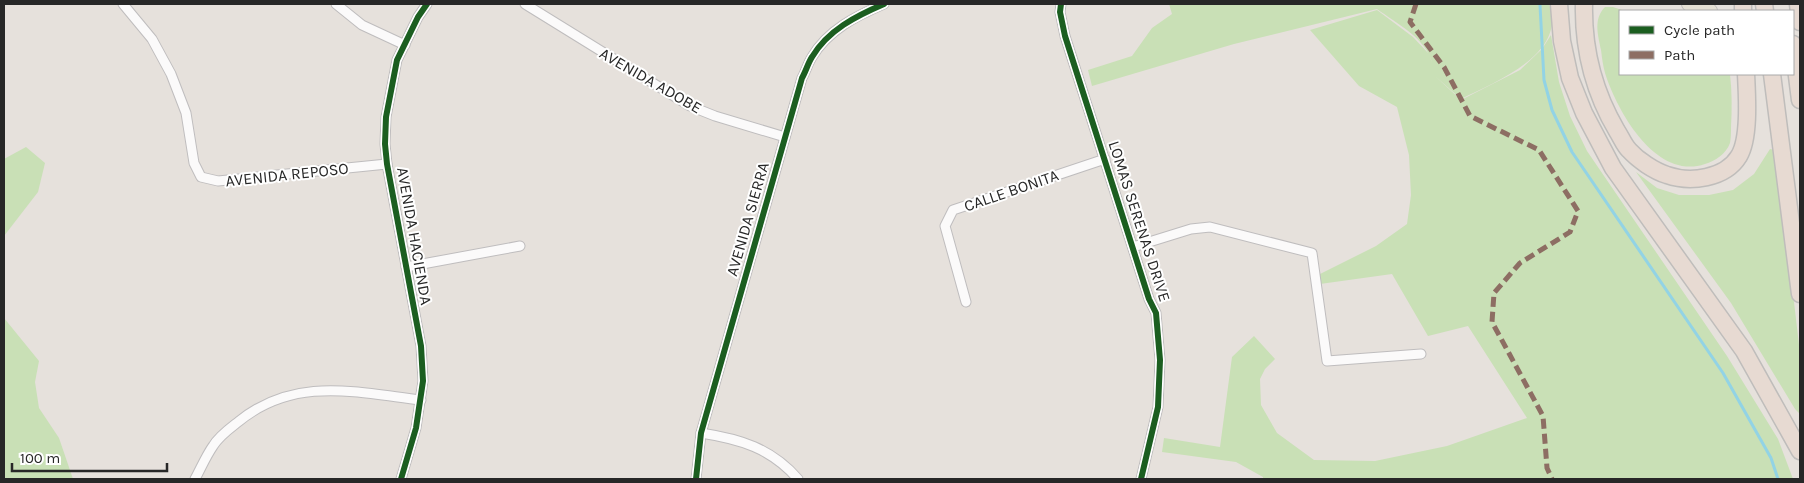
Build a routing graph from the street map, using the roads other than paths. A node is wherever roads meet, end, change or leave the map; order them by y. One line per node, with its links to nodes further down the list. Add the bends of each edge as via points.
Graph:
1 (124, 4): 20 (street, AVENIDA REPOSO, via 152,39 171,74 186,113 194,163 201,176 218,181)
2 (336, 4): 13 (street, via 362,25)
3 (427, 4): 13 (street, AVENIDA HACIENDA)
4 (525, 4): 18 (street, AVENIDA ADOBE, via 690,106)
5 (884, 4): 18 (street, AVENIDA SIERRA, via 844,24 812,56)
6 (1061, 4): 19 (street, LOMAS SERENAS DRIVE, via 1065,36)
7 (1559, 4): 29 (highway, via 1570,78 1613,168 1744,351)
8 (1584, 4): 15 (highway, via 1584,25 1595,85 1611,120 1629,150 1647,165 1667,175 1708,178 1727,168 1739,156 1746,130)
9 (1689, 4): 11 (main road)
10 (1798, 4): 12 (highway)
11 (1707, 10)
12 (1800, 22)
13 (405, 44): 20 (street, AVENIDA HACIENDA, via 397,60 386,117)
14 (1794, 51): 17 (highway)
15 (1746, 75)
16 (1772, 75): 24 (highway)
17 (1800, 100)
18 (785, 136): 28 (street, AVENIDA SIERRA)
19 (1105, 159): 22 (street, LOMAS SERENAS DRIVE); 25 (street, CALLE BONITA, via 953,210 945,226)
20 (387, 164): 23 (street, AVENIDA HACIENDA)
21 (520, 246): 23 (street)
22 (1133, 247): 26 (street, via 1191,229 1210,227 1312,253 1327,361); 34 (street, LOMAS SERENAS DRIVE, via 1156,313 1160,360 1158,407)
23 (406, 267): 27 (street, AVENIDA HACIENDA, via 420,346 423,381)
24 (1800, 294)
25 (966, 302)
26 (1421, 354)
27 (420, 400): 30 (street, via 343,390 312,390 278,398 252,410 225,432); 31 (street, AVENIDA HACIENDA, via 416,428)
28 (701, 433): 32 (street, AVENIDA SIERRA); 33 (street, via 757,447 787,466)
29 (1800, 451)
30 (195, 479)
31 (401, 479)
32 (696, 479)
33 (798, 479)
34 (1141, 479)

